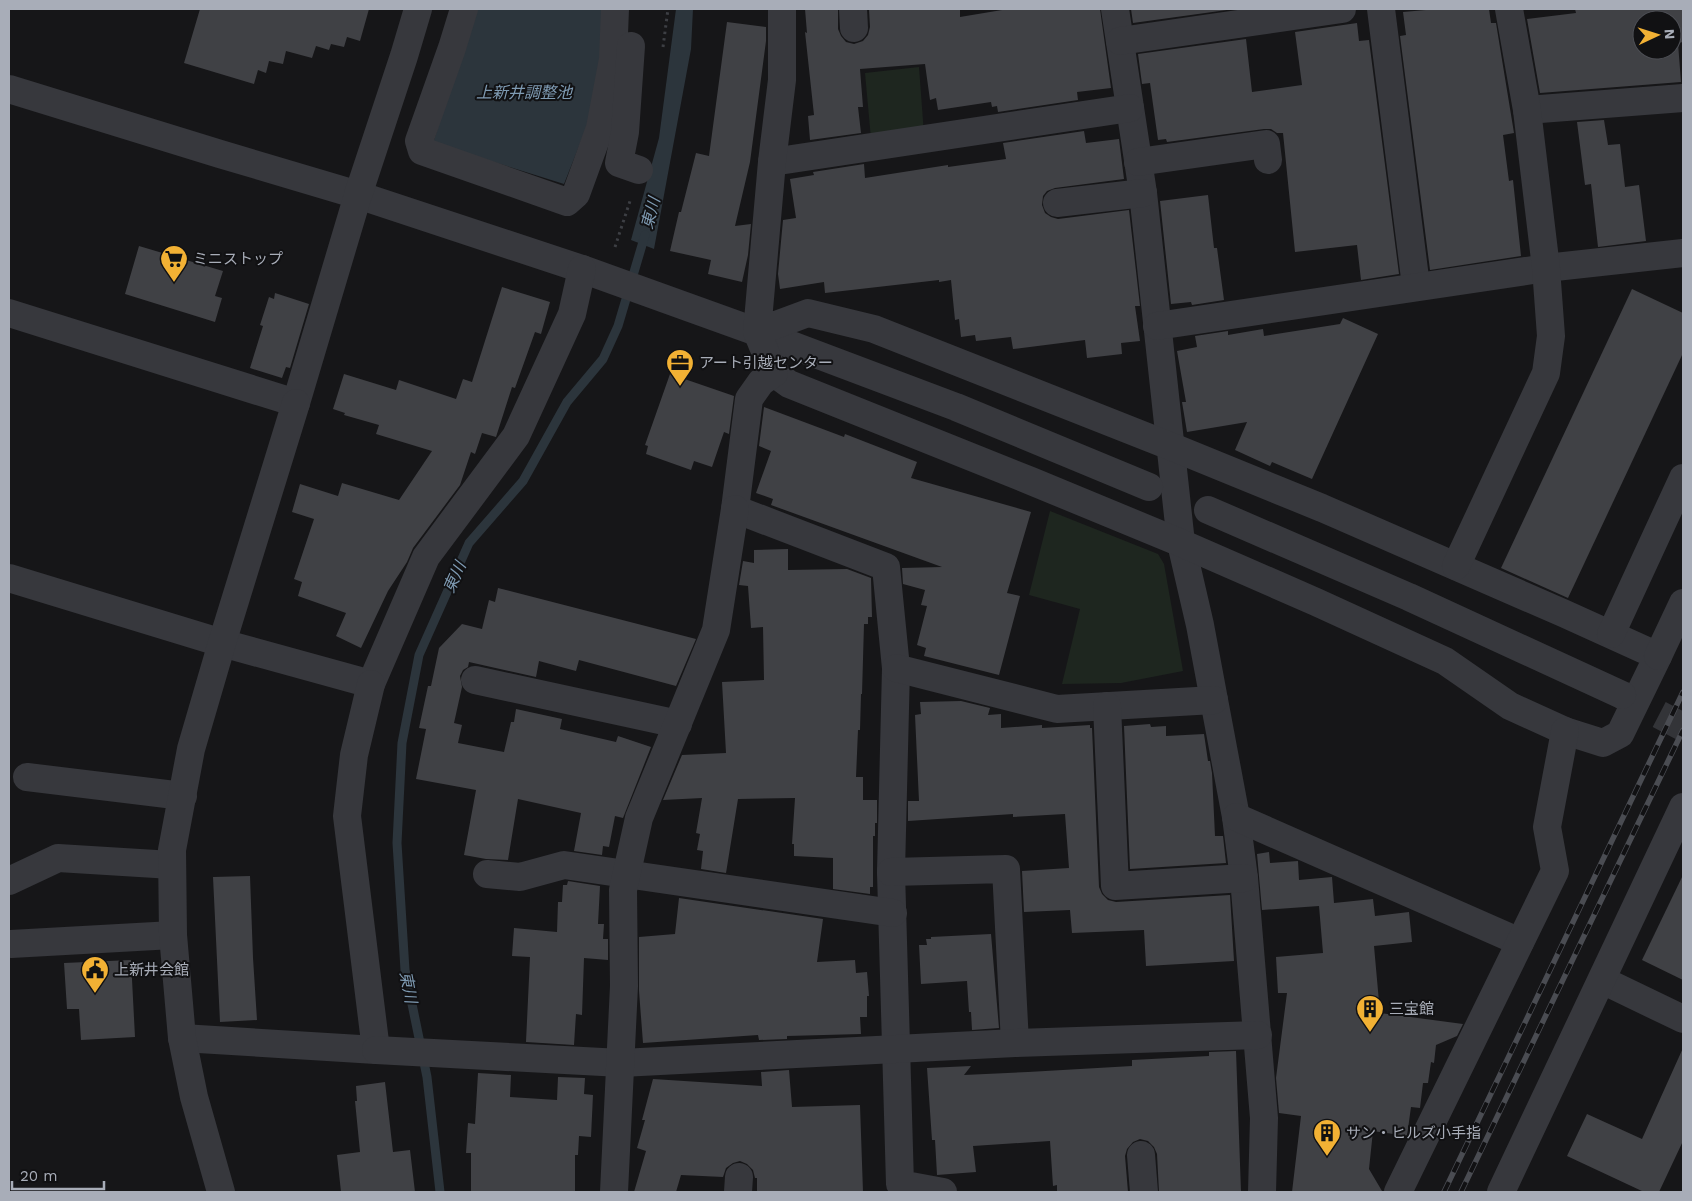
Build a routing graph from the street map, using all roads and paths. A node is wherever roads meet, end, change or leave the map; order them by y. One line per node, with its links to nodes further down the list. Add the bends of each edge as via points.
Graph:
1 (416, 9): 20 (street)
2 (464, 9): 3 (street, via 420,141 422,151 567,202 576,194 600,128 613,59)
3 (615, 9)
4 (633, 9): 18 (street, via 625,132 619,163)
5 (782, 9): 16 (street, via 782,80)
6 (1115, 9): 10 (street)
7 (1342, 9): 10 (street)
8 (1381, 9): 25 (street)
9 (1509, 9): 14 (street)
10 (1120, 41): 13 (street)
11 (9, 89): 20 (street)
12 (1683, 98): 14 (street)
13 (1130, 108): 16 (street); 17 (street)
14 (1527, 110): 23 (street)
15 (1268, 160): 17 (street, via 1266,144)
16 (772, 162): 28 (street)
17 (1138, 162): 19 (street)
18 (639, 170)
19 (1143, 193): 21 (street); 27 (street)
20 (358, 195): 24 (street); 30 (street)
21 (1057, 203)
22 (1683, 253): 23 (street)
23 (1546, 268): 25 (street); 37 (street, via 1551,336 1546,373)
24 (582, 269): 28 (street); 45 (street, via 572,314 516,436 426,557)
25 (1416, 286): 27 (street)
26 (9, 314): 30 (street)
27 (1157, 326): 31 (street)
28 (757, 332): 29 (street); 31 (street, via 808,313 874,329); 33 (street, via 956,407)
29 (774, 373): 34 (street, via 761,382 749,399); 36 (street, via 788,384)
30 (296, 403): 41 (street)
31 (1170, 446): 36 (street); 37 (street)
32 (1683, 478): 40 (street)
33 (1149, 487)
34 (735, 509): 43 (street, via 886,567); 49 (street, via 716,630)
35 (1208, 510): 46 (street, via 1409,597)
36 (1181, 543): 47 (street); 50 (street, via 1445,661 1510,706)
37 (1456, 566): 40 (street)
38 (9, 578): 41 (street)
39 (1683, 603): 42 (street)
40 (1610, 634): 42 (street)
41 (222, 643): 45 (street); 52 (street, via 191,749)
42 (1658, 656): 50 (street, via 1620,734 1603,743)
43 (896, 668): 48 (street, via 1057,709); 56 (street)
44 (475, 680): 49 (street)
45 (372, 684): 71 (street, via 354,755 346,816)
46 (1622, 695)
47 (1214, 700): 48 (street); 54 (street)
48 (1107, 706): 59 (street, via 1115,886)
49 (678, 724): 58 (street, via 639,818)
50 (1565, 731): 63 (street, via 1547,828 1555,871)
51 (27, 777): 52 (street)
52 (182, 796): 55 (street)
53 (1683, 807): 65 (street)
54 (1236, 817): 59 (street); 63 (street)
55 (172, 864): 60 (street, via 58,858); 62 (street)
56 (892, 872): 61 (street); 69 (street, via 1006,869)
57 (487, 874): 58 (street, via 520,876 564,865)
58 (626, 874): 61 (street); 72 (street, via 623,890)
59 (1244, 878): 67 (street)
60 (9, 881)
61 (893, 913): 70 (street)
62 (173, 934): 64 (street); 68 (street)
63 (1520, 942): 80 (street)
64 (11, 944)
65 (1602, 980): 66 (street); 81 (street)
66 (1683, 1019)
67 (1258, 1035): 69 (street); 79 (street, via 1264,1118)
68 (182, 1038): 71 (street); 75 (street, via 194,1097)
69 (1015, 1043): 70 (street)
70 (897, 1050): 72 (street); 74 (street)
71 (386, 1051): 72 (street)
72 (621, 1063): 76 (street)
73 (1141, 1155): 78 (street)
74 (899, 1188): 77 (street)
75 (221, 1192)
76 (614, 1192)
77 (944, 1192)
78 (1144, 1192)
79 (1262, 1192)
80 (1398, 1192)
81 (1501, 1192)

